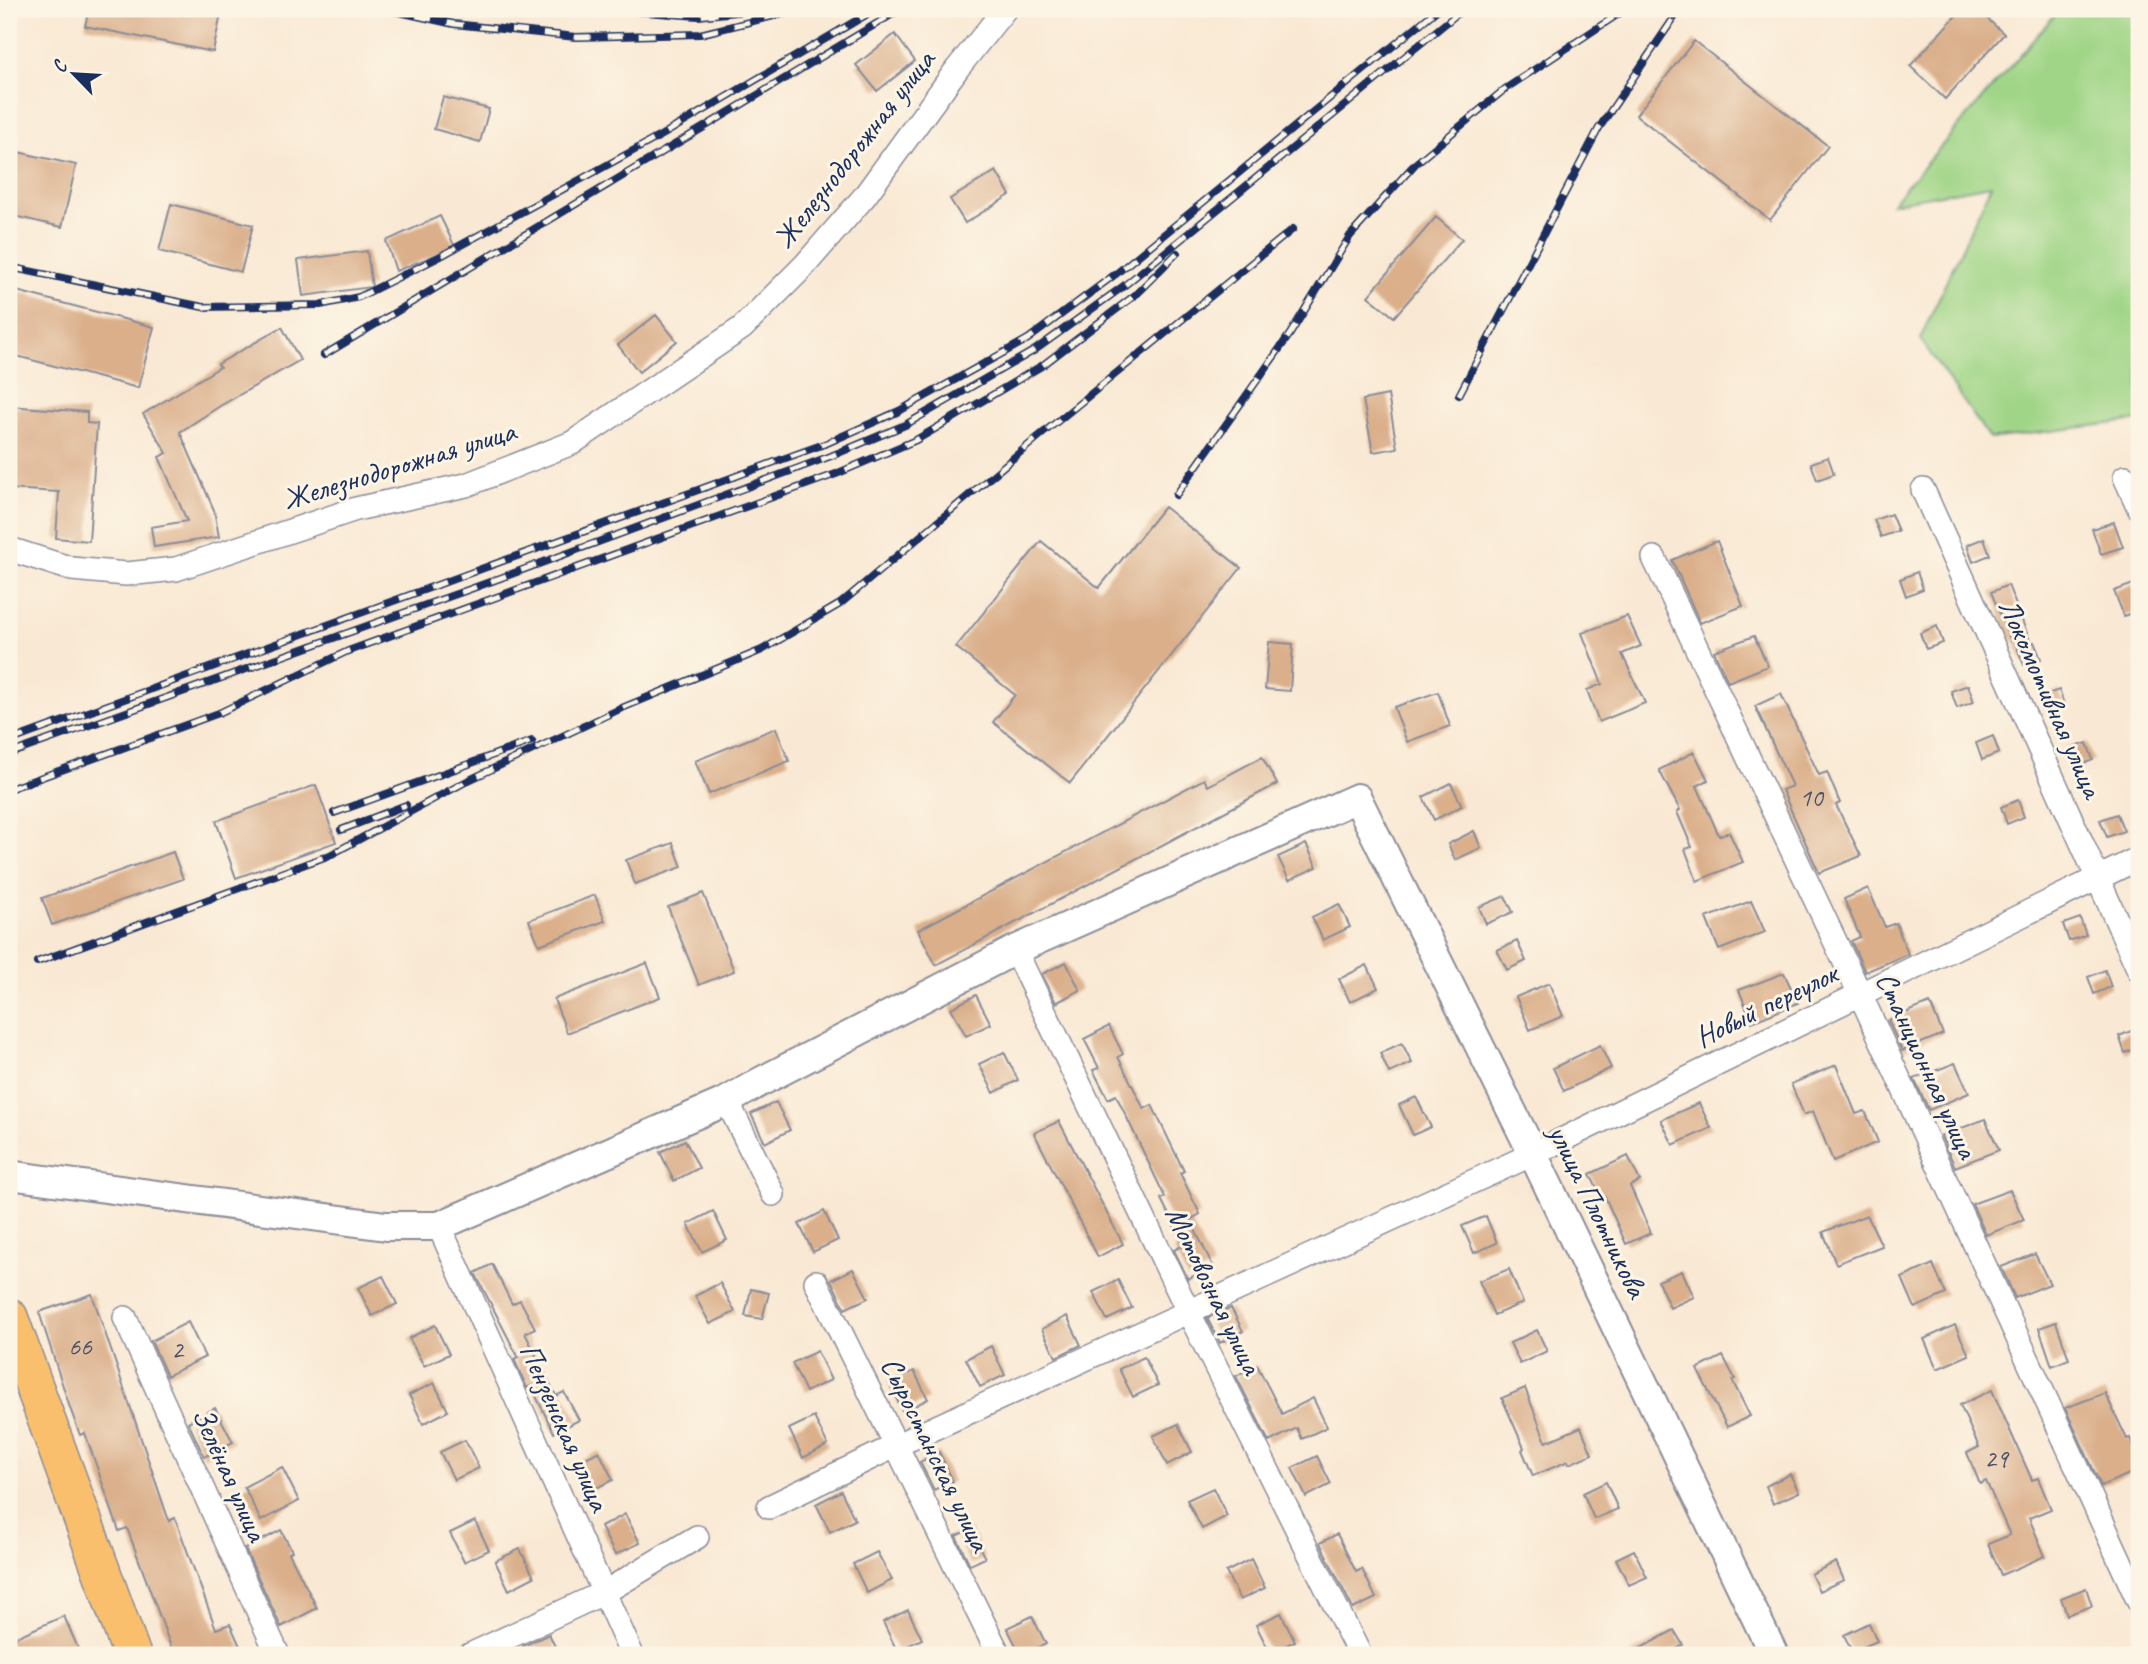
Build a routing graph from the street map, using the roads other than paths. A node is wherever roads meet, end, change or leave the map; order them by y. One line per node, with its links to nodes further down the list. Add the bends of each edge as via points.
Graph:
1 (1005, 9): 5 (street, Железнодорожная улица, via 864,197 804,266 741,328 572,443 466,485 356,509 176,569 125,574 72,569)
2 (2125, 477): 4 (street)
3 (1923, 490): 8 (street, Локомотивная улица)
4 (2139, 508)
5 (9, 549)
6 (1654, 558): 11 (street, Станционная улица)
7 (2139, 858): 8 (street, Новый переулок)
8 (2096, 878): 10 (street, Локомотивная улица); 11 (street, Новый переулок)
9 (1015, 950): 12 (street); 13 (street, улица Плотникова, via 1357,798); 18 (street, Мотовозная улица)
10 (2139, 970)
11 (1860, 994): 13 (street, Новый переулок); 25 (street, Станционная улица)
12 (727, 1101): 15 (street); 16 (street)
13 (1533, 1154): 18 (street, Новый переулок); 32 (street, улица Плотникова)
14 (9, 1175): 16 (street, via 386,1226)
15 (773, 1194)
16 (439, 1226): 24 (street, Пензенская улица)
17 (816, 1282): 21 (street, Сыростанская улица)
18 (1188, 1311): 21 (street, Новый переулок); 31 (street, Мотовозная улица)
19 (9, 1317): 26 (main road)
20 (125, 1318): 27 (street, Зелёная улица)
21 (898, 1445): 22 (street, Новый переулок); 30 (street, Сыростанская улица)
22 (769, 1507)
23 (697, 1537): 24 (street)
24 (604, 1591): 28 (street); 29 (street, Пензенская улица)
25 (2139, 1602)
26 (132, 1655)
27 (278, 1655)
28 (470, 1655)
29 (632, 1655)
30 (999, 1655)
31 (1360, 1655)
32 (1774, 1655)

